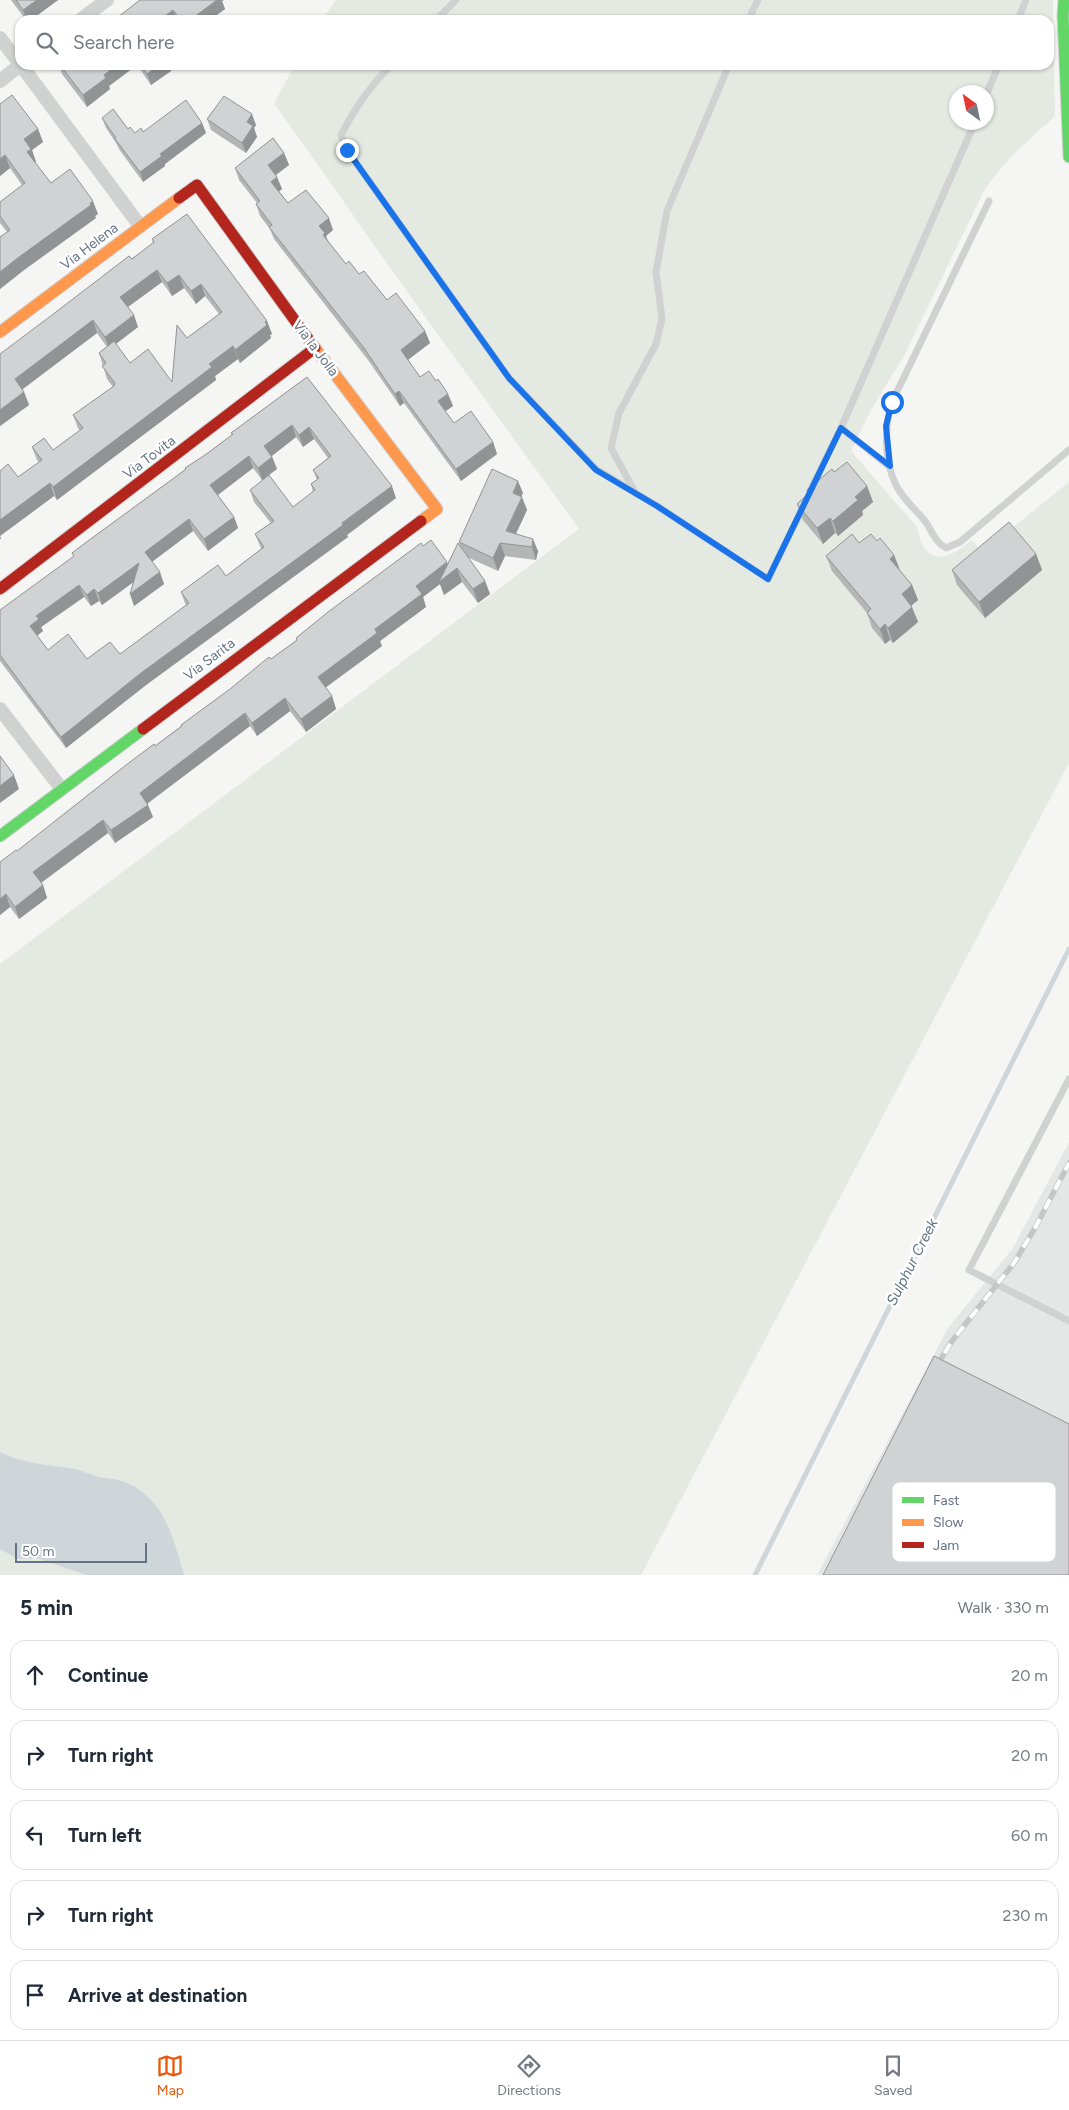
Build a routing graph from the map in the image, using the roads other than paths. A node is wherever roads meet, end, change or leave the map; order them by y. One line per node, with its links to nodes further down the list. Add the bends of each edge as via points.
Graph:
1 (106, 0): 6 (street)
2 (456, 0): 7 (lane)
3 (758, 0): 8 (lane)
4 (1026, 0): 9 (lane)
5 (1064, 0): 20 (street)
6 (86, 15)
7 (441, 15)
8 (750, 15)
9 (1020, 15)
10 (0, 38): 11 (street)
11 (15, 58)
12 (15, 69): 17 (street)
13 (24, 70): 23 (street)
14 (386, 70): 29 (lane, via 355,108 340,135 347,150 509,378 596,470)
15 (727, 70): 29 (lane, via 666,211 656,272 662,319 656,344 620,414 611,448)
16 (997, 70): 18 (lane)
17 (0, 80)
18 (990, 85)
19 (971, 130): 26 (lane)
20 (1069, 157)
21 (197, 185): 23 (street, Via Helena); 25 (street, Via la Jolla)
22 (989, 201): 28 (lane, via 892,402 886,426)
23 (140, 226): 24 (street, Via Helena)
24 (0, 332)
25 (315, 348): 30 (street, Via la Jolla); 31 (street, Via Tovita)
26 (841, 428): 28 (lane); 29 (lane, via 768,579)
27 (1069, 450): 28 (lane, via 960,542 946,548 936,541 927,524 896,487)
28 (890, 466)
29 (637, 494)
30 (437, 508): 33 (street, Via Sarita)
31 (0, 589)
32 (0, 709): 33 (street)
33 (61, 788): 34 (street, Via Sarita)
34 (0, 836)
35 (1069, 1079): 36 (lane, via 969,1270)
36 (1069, 1321)

